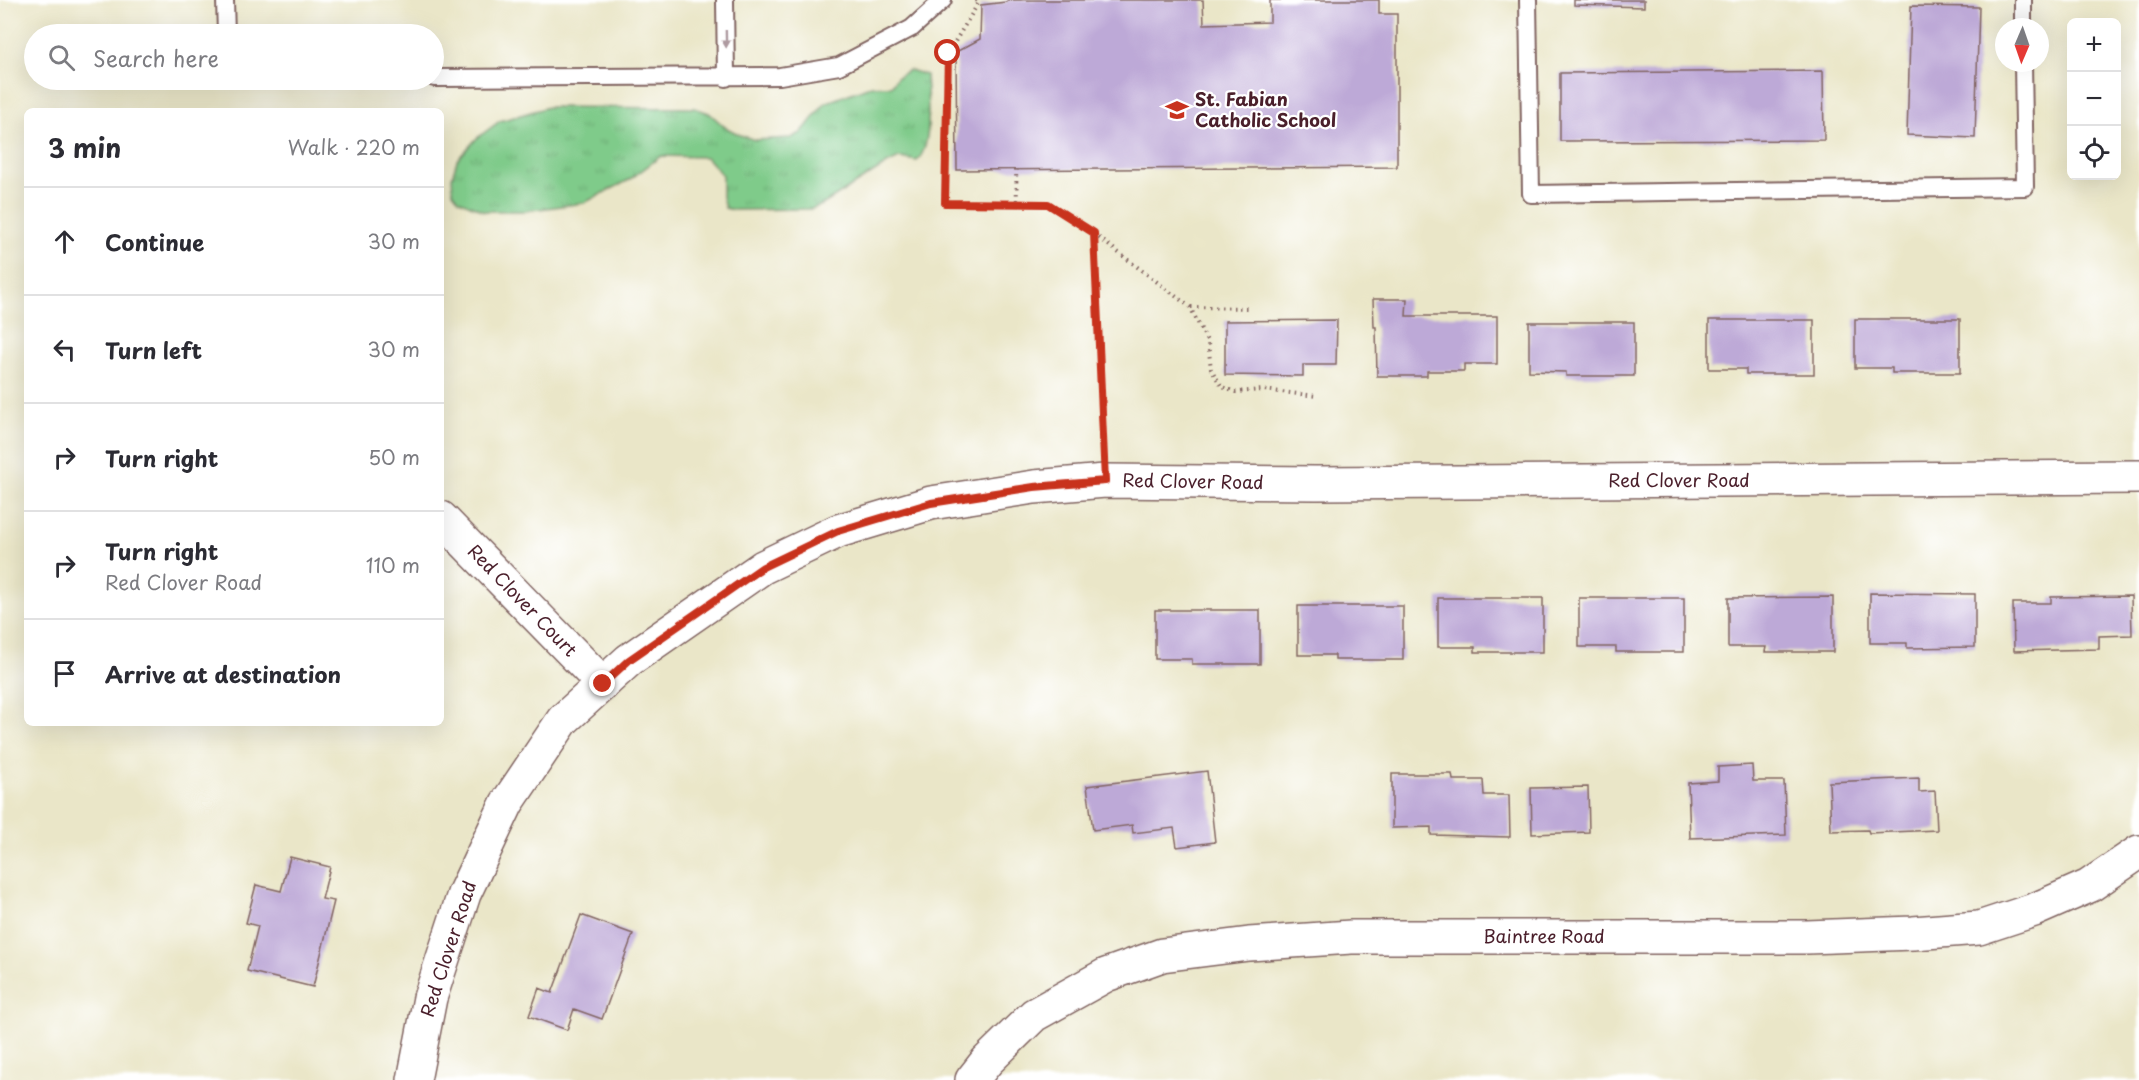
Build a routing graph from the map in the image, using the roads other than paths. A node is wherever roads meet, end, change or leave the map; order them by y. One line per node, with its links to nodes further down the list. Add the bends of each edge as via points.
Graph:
1 (225, 0): 7 (lane)
2 (725, 0): 10 (lane, one-way to 10)
3 (943, 0): 10 (lane, via 912,28 839,66 780,76)
4 (1528, 0): 8 (lane, via 1531,194 2025,187)
5 (2023, 0): 6 (lane)
6 (2023, 18)
7 (225, 24)
8 (2023, 72)
9 (444, 78): 10 (lane)
10 (726, 78)
11 (2139, 477): 13 (street, Red Clover Road, via 1105,481 1034,487 931,503 838,531 763,567 629,660)
12 (444, 521): 13 (street, Red Clover Court)
13 (603, 684): 15 (street, Red Clover Road, via 563,720 514,794 464,894 430,998)
14 (2139, 852): 16 (street, Baintree Road, via 2089,886 1979,928 1807,937 1351,937 1162,955 1106,975 1034,1016)
15 (414, 1080)
16 (972, 1080)

